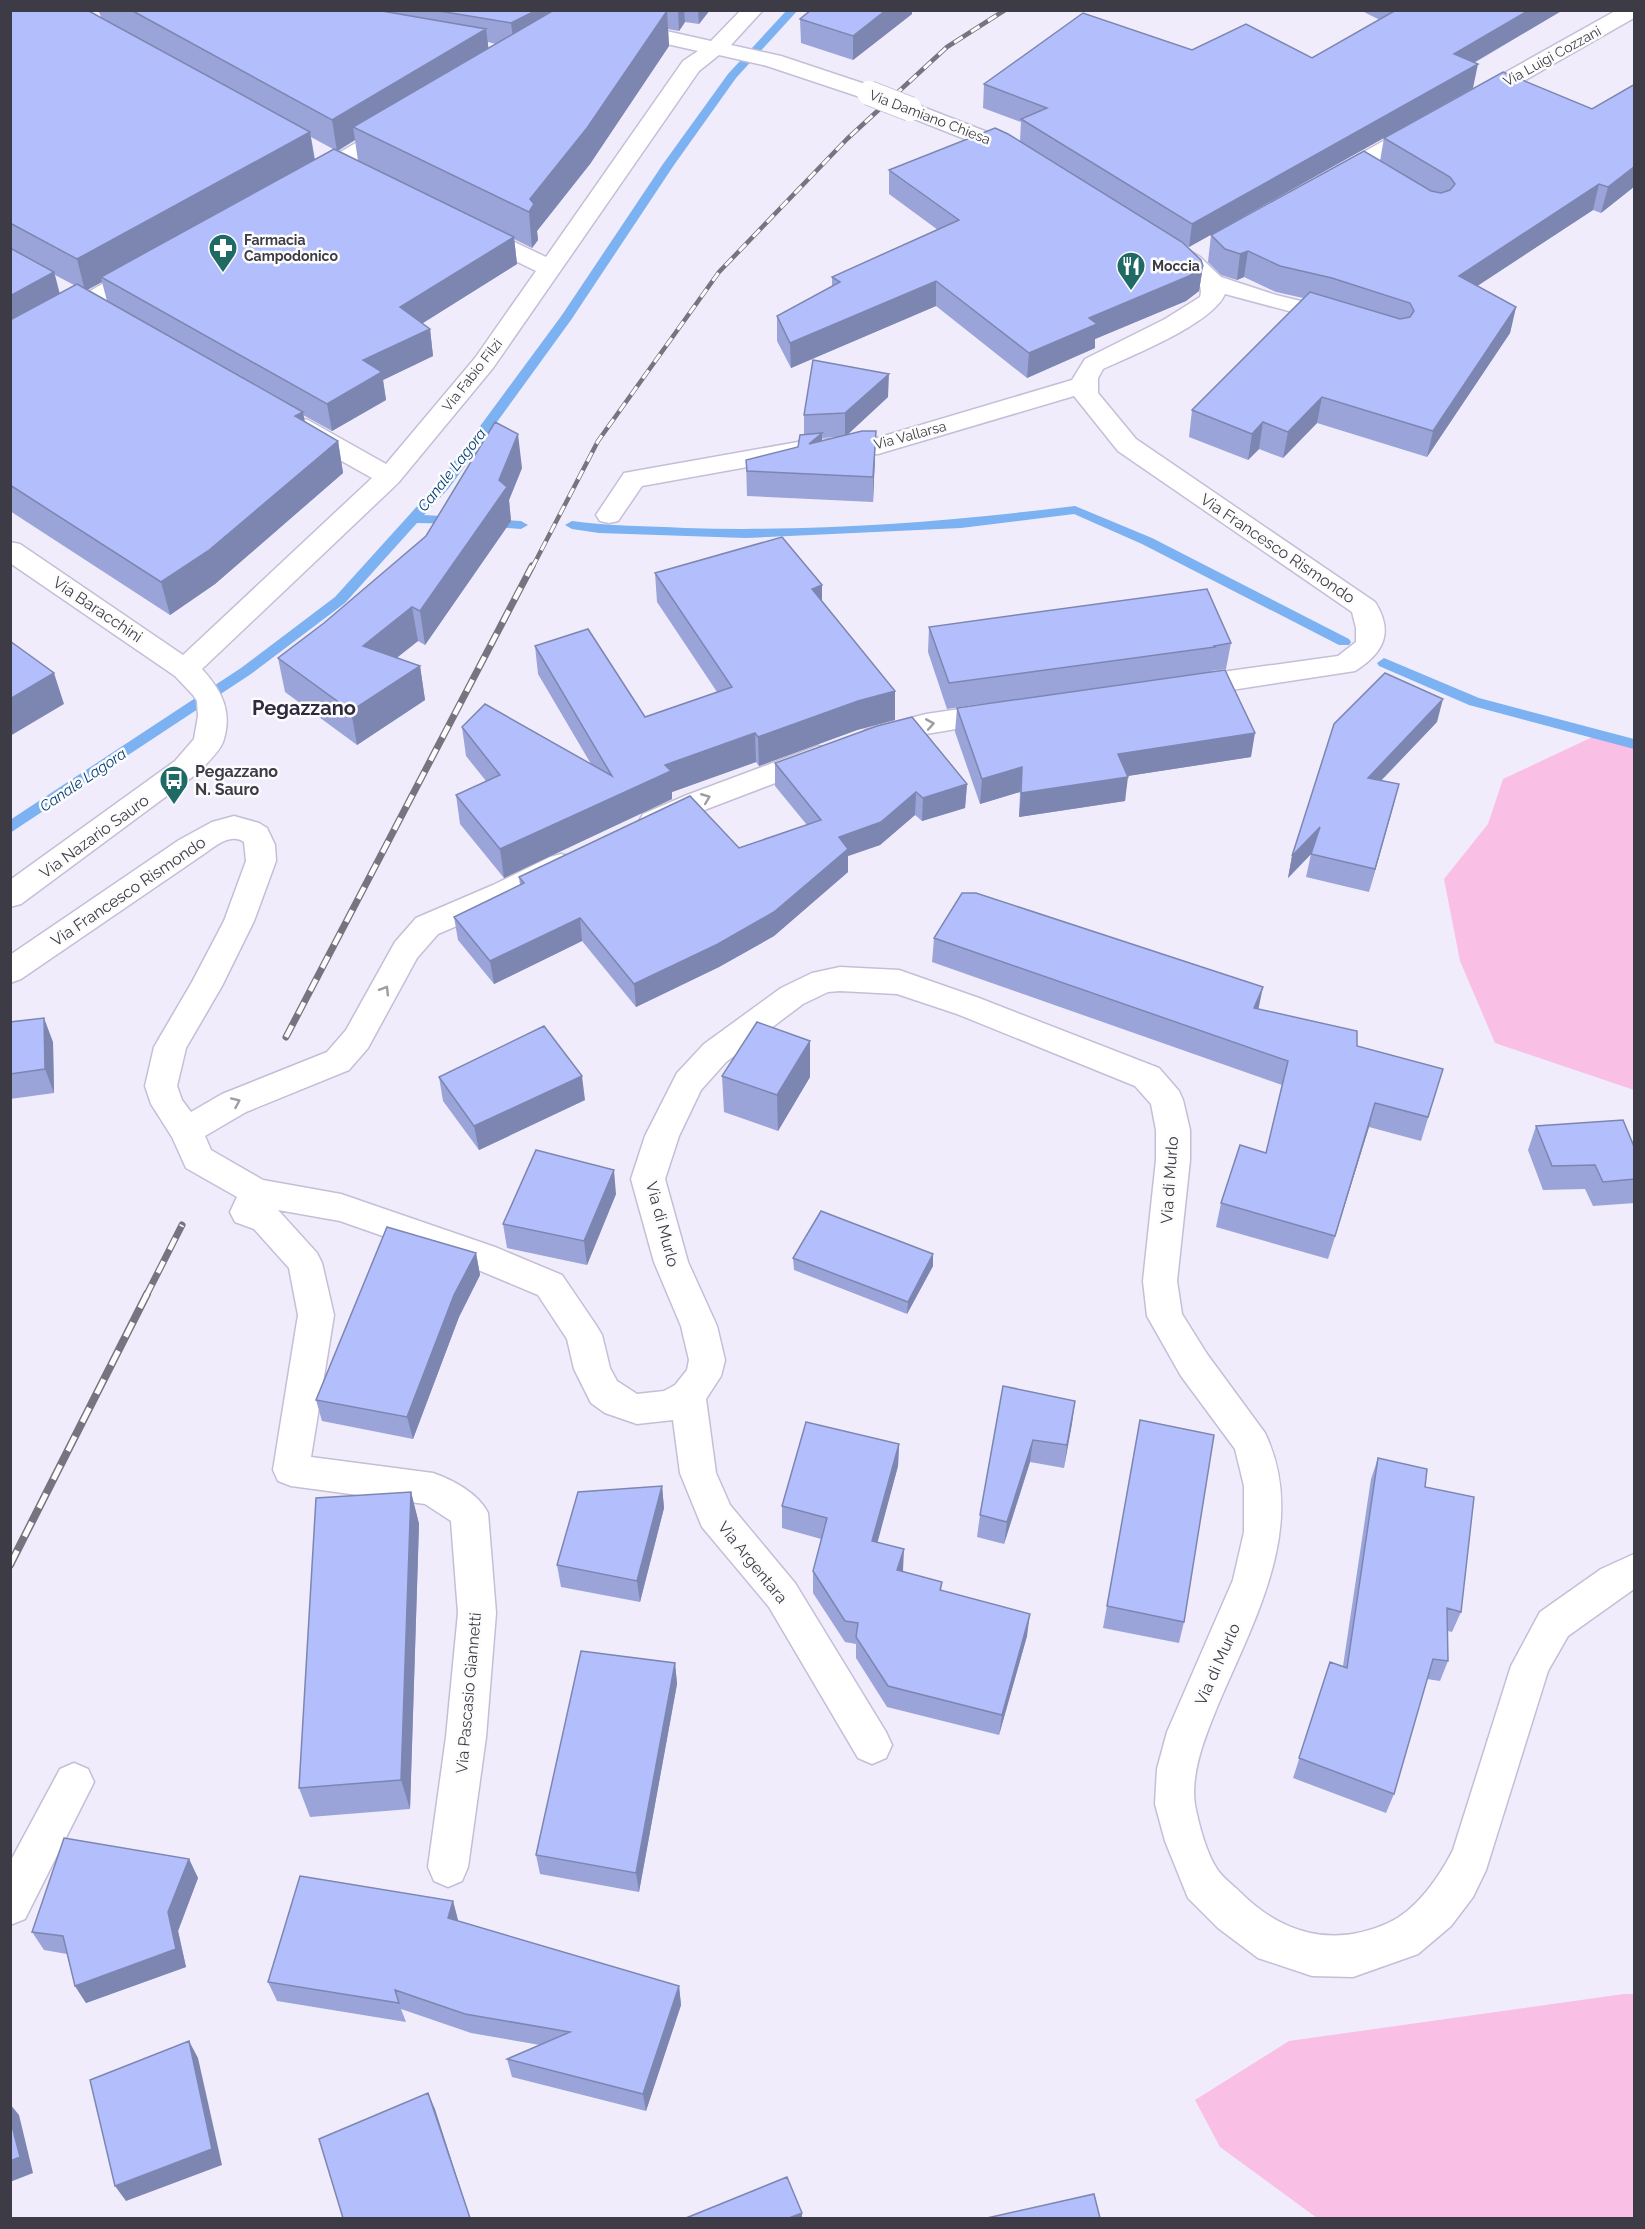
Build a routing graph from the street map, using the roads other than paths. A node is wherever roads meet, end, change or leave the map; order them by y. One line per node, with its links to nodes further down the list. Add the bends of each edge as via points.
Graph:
1 (753, 10): 4 (street, Via Fabio Filzi)
2 (1633, 10): 5 (street, Via Luigi Cozzani)
3 (604, 24): 4 (street, Via Damiano Chiesa)
4 (717, 47): 10 (street, Via Damiano Chiesa, bridge, via 869,93 1016,151); 17 (street, Via Fabio Filzi, via 691,66)
5 (1460, 108)
6 (417, 116): 9 (street)
7 (1439, 119): 13 (street, via 1368,170)
8 (316, 153): 9 (street)
9 (337, 164): 11 (street); 12 (street)
10 (1036, 164)
11 (358, 175)
12 (296, 187)
13 (1319, 187)
14 (454, 222): 17 (street)
15 (1146, 235): 18 (street, via 1198,254)
16 (164, 260): 20 (street)
17 (549, 268): 25 (street, Via Fabio Filzi, via 484,363)
18 (1212, 282): 21 (street); 23 (street, via 1214,292 1209,302 1094,364)
19 (56, 288): 20 (street)
20 (94, 310): 22 (street)
21 (1362, 325)
22 (10, 346)
23 (1083, 385): 26 (street, Via Vallarsa, via 878,446 810,448 633,479); 29 (street, Via Francesco Rismondo, via 1091,403 1127,445 1365,608 1372,630 1371,645 1364,654 1345,664)
24 (277, 414): 25 (street)
25 (389, 477): 28 (street, Via Fabio Filzi)
26 (609, 515)
27 (10, 550): 28 (street, Via Baracchini)
28 (185, 669): 31 (street, Via Baracchini, via 211,701)
29 (1158, 691)
30 (1032, 709): 32 (street, one-way to 30, via 697,801 868,739 926,724)
31 (212, 716): 34 (street, Via Nazario Sauro, via 208,742 185,768)
32 (627, 834)
33 (586, 853): 36 (street, one-way to 33, via 234,1103 338,1060 357,1039 406,950 428,926)
34 (10, 896)
35 (10, 971): 36 (street, Via Francesco Rismondo, via 214,834 234,827 256,836 261,861 239,921 170,1047 163,1072 164,1095)
36 (186, 1131): 37 (street, via 198,1159)
37 (256, 1192): 38 (street, via 341,1208 483,1257 550,1285 584,1335 592,1369 604,1392 637,1409 669,1406); 42 (street, Via Pascasio Giannetti, via 247,1212 266,1219 304,1263 316,1315 291,1470 433,1489 469,1513 477,1614 466,1737)
38 (688, 1396): 39 (street, Via di Murlo, via 702,1377 707,1360 699,1326 671,1262 648,1179 674,1110 689,1082 715,1053 792,996 823,981 899,982 1147,1077 1167,1100 1173,1160 1160,1281 1165,1316 1194,1365 1252,1444 1262,1486 1263,1532 1252,1580 1187,1732 1177,1769 1175,1804 1185,1841 1203,1884 1233,1914 1273,1943 1312,1955 1353,1956 1404,1939 1436,1911 1472,1857 1530,1666 1554,1624 1614,1581); 40 (street, Via Argentara, via 698,1473 715,1515 782,1594)
39 (1635, 1571)
40 (872, 1745)
41 (74, 1782): 43 (street)
42 (448, 1867)
43 (10, 1905)

